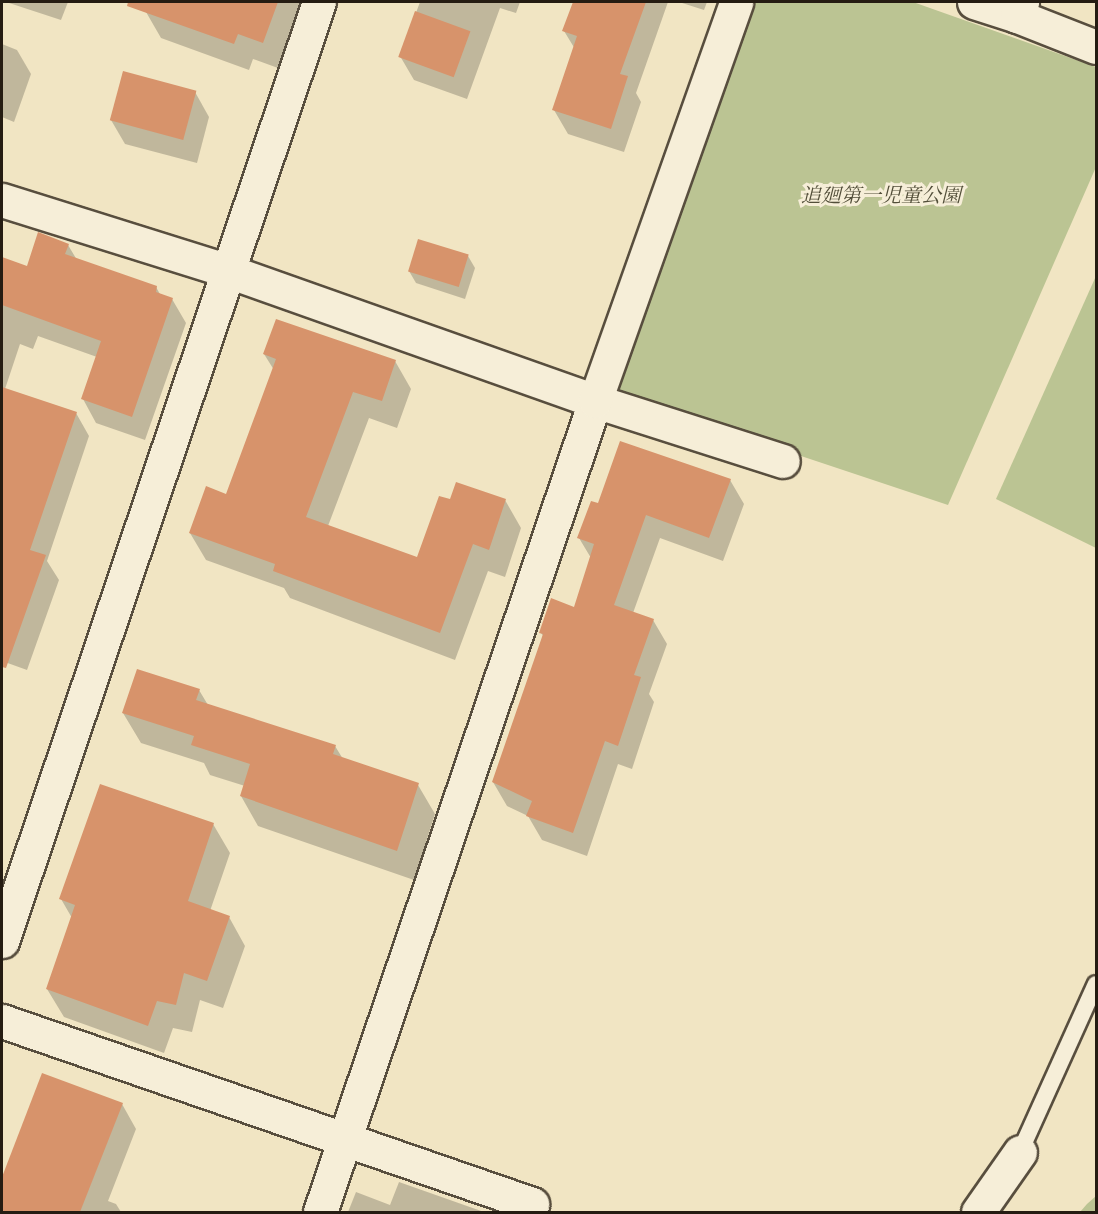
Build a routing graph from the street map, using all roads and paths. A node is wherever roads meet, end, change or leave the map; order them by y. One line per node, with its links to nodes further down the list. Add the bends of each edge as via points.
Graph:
1 (319, 2): 7 (street)
2 (736, 2): 8 (street)
3 (974, 2): 4 (street)
4 (1019, 9): 5 (street)
5 (1096, 46)
6 (2, 200): 7 (street)
7 (228, 271): 8 (street); 10 (street)
8 (596, 401): 9 (street); 13 (street)
9 (783, 461)
10 (2, 940)
11 (1096, 984): 14 (lane)
12 (2, 1021): 13 (street)
13 (345, 1138): 15 (street); 16 (street)
14 (1020, 1152): 17 (street)
15 (532, 1204)
16 (320, 1212)
17 (978, 1212)

